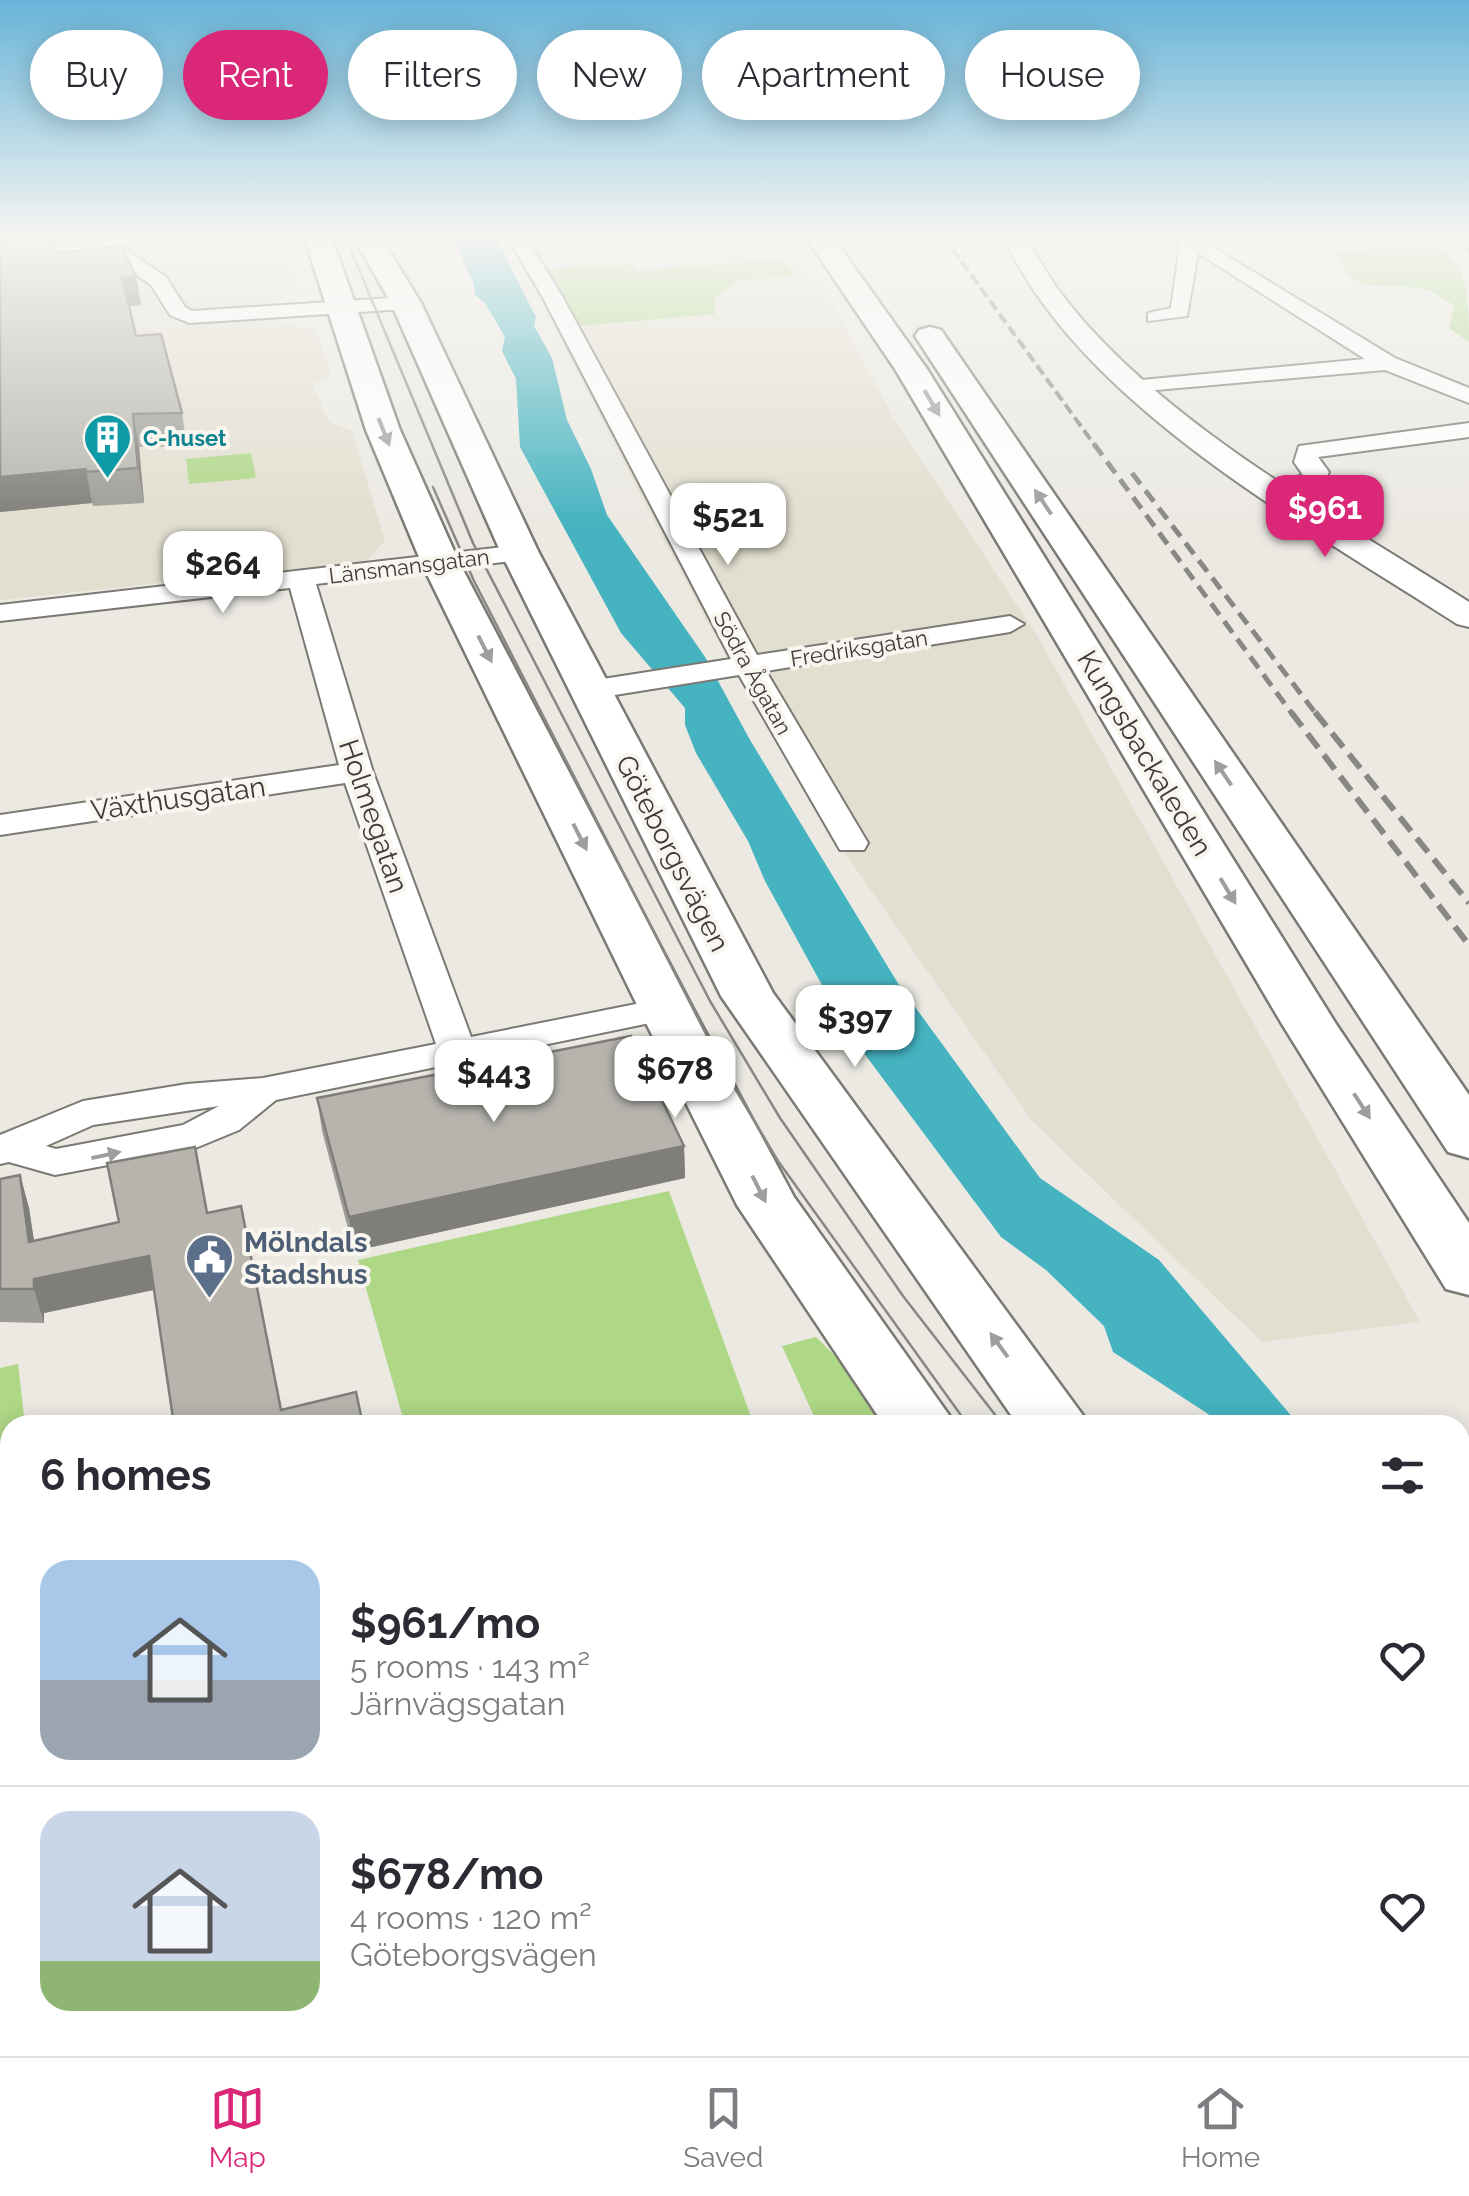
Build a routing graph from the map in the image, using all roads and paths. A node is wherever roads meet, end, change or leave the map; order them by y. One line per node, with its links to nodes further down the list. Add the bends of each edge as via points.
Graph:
1 (347, 332): 14 (main road, one-way to 14)
2 (420, 332): 13 (main road, Göteborgsvägen)
3 (570, 332): 19 (street, Södra Ågatan)
4 (885, 332): 28 (main road, Kungsbackaleden, one-way to 28)
5 (927, 332): 26 (main road, Kungsbackaleden, one-way to 5)
6 (1087, 332): 9 (street)
7 (1337, 332): 8 (street)
8 (1387, 362): 9 (street); 10 (street)
9 (1141, 387): 12 (street)
10 (1469, 396)
11 (1469, 430): 12 (street, via 1306,451 1306,462 1317,472 1313,480)
12 (1277, 491): 17 (street)
13 (520, 552): 14 (street, Länsmansgatan); 20 (main road, Göteborgsvägen)
14 (440, 562): 15 (street, Länsmansgatan); 24 (main road, one-way to 24)
15 (302, 579): 16 (street, Länsmansgatan); 21 (street, Holmegatan)
16 (0, 613)
17 (1469, 617)
18 (1010, 624): 19 (street, Fredriksgatan)
19 (739, 667): 20 (street, Fredriksgatan); 23 (street, Södra Ågatan)
20 (617, 686): 30 (main road, Göteborgsvägen, one-way to 20, via 748,996)
21 (356, 772): 22 (street, Växthusgatan); 25 (street, Holmegatan)
22 (0, 824)
23 (852, 843)
24 (666, 1009): 25 (street); 29 (main road, one-way to 29, via 768,1205)
25 (458, 1050): 27 (street, via 263,1090 225,1122 193,1136 55,1162)
26 (1469, 1138)
27 (6, 1150)
28 (1469, 1273)
29 (914, 1415)
30 (1047, 1415)

